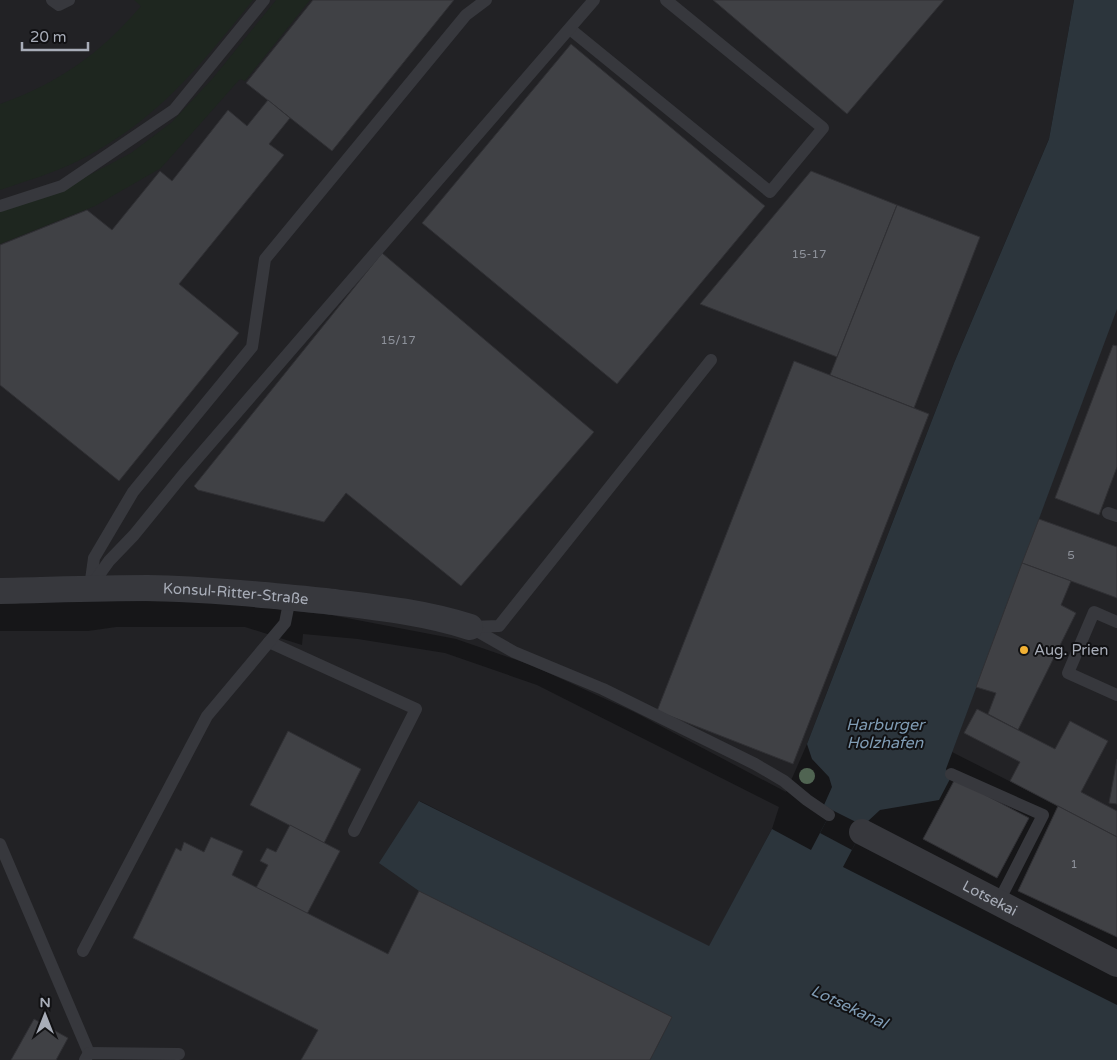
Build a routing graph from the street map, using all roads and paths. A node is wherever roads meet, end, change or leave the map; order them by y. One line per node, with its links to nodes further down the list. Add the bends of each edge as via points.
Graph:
1 (52, 0): 2 (lane, via 59,5)
2 (69, 0)
3 (264, 0): 8 (lane, via 174,110 62,186)
4 (486, 0): 10 (lane, via 466,15 265,258 252,347 133,492 94,558)
5 (594, 0): 7 (lane)
6 (666, 0): 7 (lane, via 823,128 770,192)
7 (570, 28): 10 (lane, via 109,561)
8 (0, 206)
9 (712, 360): 14 (lane, via 499,626)
10 (89, 589): 11 (street, Konsul-Ritter-Straße); 12 (street, Konsul-Ritter-Straße, via 148,588)
11 (0, 591)
12 (290, 598): 14 (street, Konsul-Ritter-Straße, via 408,612); 15 (lane, via 285,623)
13 (1117, 622): 16 (lane, via 1094,612 1068,672)
14 (470, 627): 18 (lane, via 514,652 603,689 755,764)
15 (269, 642): 19 (lane, via 416,709); 23 (lane, via 207,716)
16 (1117, 695)
17 (951, 774): 22 (lane, via 1043,815)
18 (829, 815)
19 (354, 831)
20 (862, 832): 22 (street, Lotsekai)
21 (0, 844): 26 (lane)
22 (998, 903): 24 (street, Lotsekai)
23 (84, 951)
24 (1117, 964)
25 (180, 1054): 26 (lane)
26 (87, 1057)

